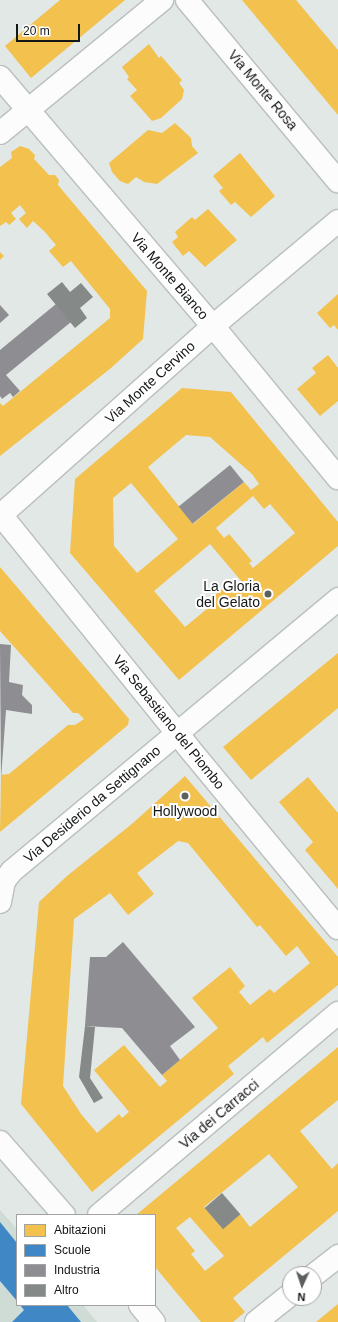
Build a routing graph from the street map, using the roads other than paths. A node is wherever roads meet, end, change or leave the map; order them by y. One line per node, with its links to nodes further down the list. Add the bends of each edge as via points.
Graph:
1 (162, 0): 4 (street)
2 (187, 0): 6 (street, Via Monte Rosa)
3 (0, 77): 4 (street, Via Monte Bianco)
4 (28, 110): 5 (street); 8 (street, Via Monte Bianco)
5 (0, 133)
6 (338, 181)
7 (338, 221): 8 (street, Via Monte Cervino)
8 (213, 326): 9 (street, Via Monte Bianco); 10 (street, Via Monte Cervino)
9 (338, 478)
10 (0, 515): 12 (street, Via Sebastiano del Piombo)
11 (338, 599): 12 (street, Via Desiderio da Settignano)
12 (176, 732): 13 (street, Via Desiderio da Settignano); 15 (street, Via Sebastiano del Piombo)
13 (6, 871): 14 (street)
14 (0, 902)
15 (338, 928)
16 (338, 1012): 19 (street, Via dei Carracci)
17 (0, 1142): 18 (street)
18 (63, 1214)
19 (100, 1214)
20 (338, 1256): 21 (street)
21 (322, 1269)
22 (282, 1301): 25 (street)
23 (141, 1306): 24 (street)
24 (154, 1322)
25 (256, 1322)

